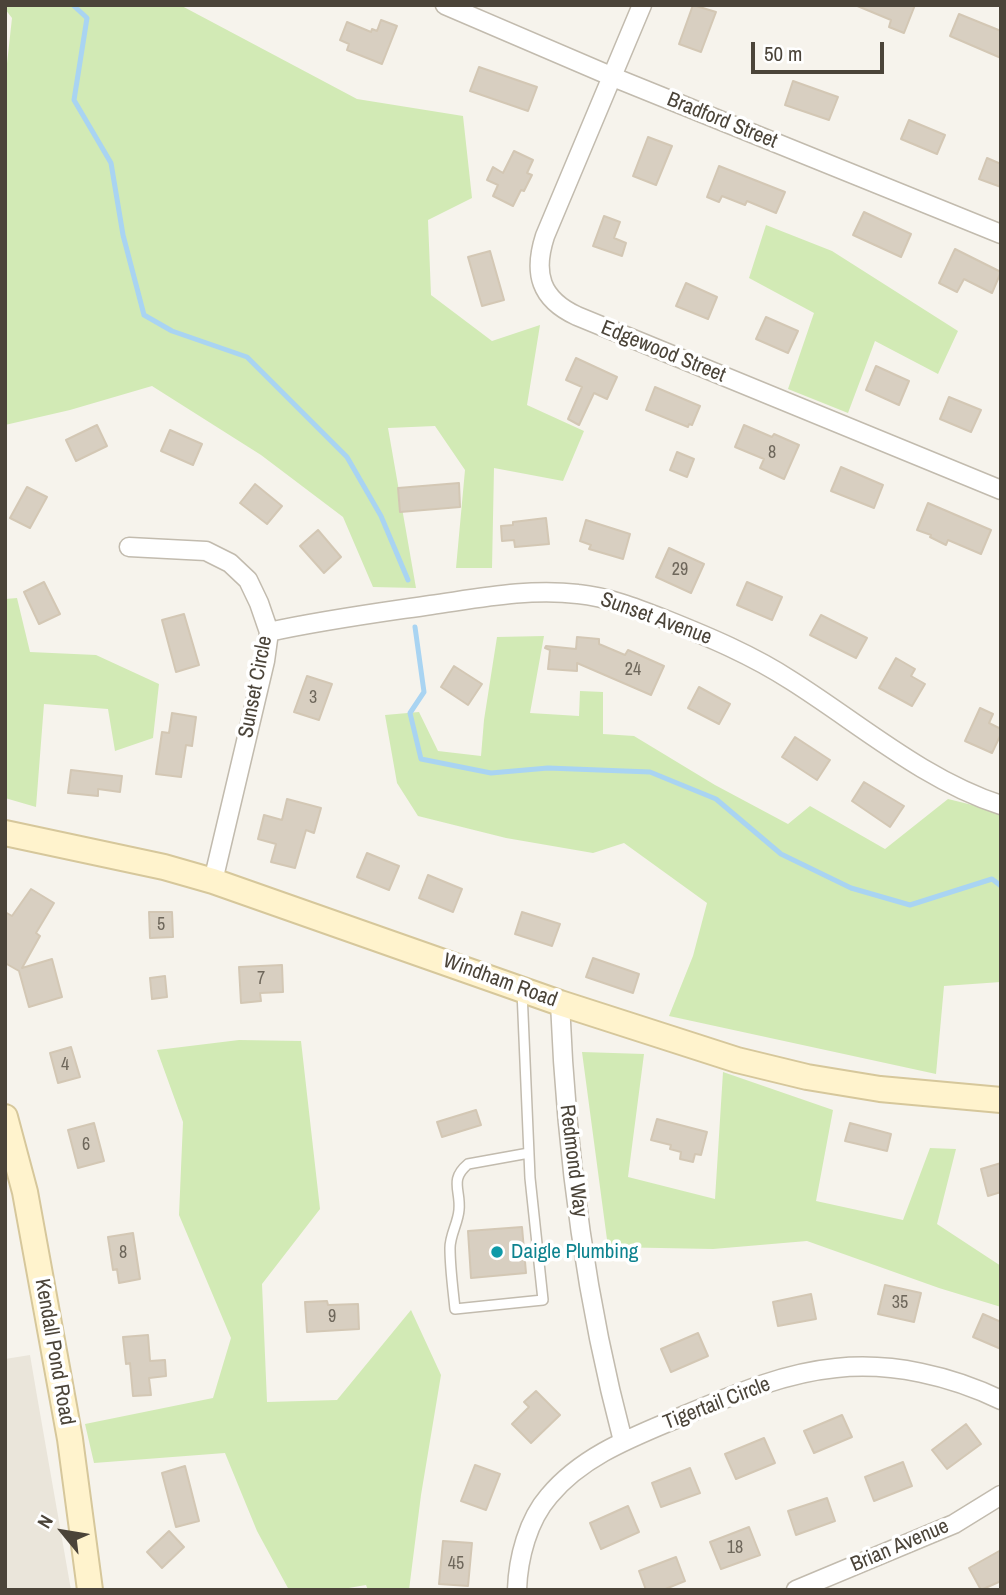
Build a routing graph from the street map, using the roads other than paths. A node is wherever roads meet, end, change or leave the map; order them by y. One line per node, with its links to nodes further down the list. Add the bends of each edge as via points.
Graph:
1 (444, 5): 3 (street, Bradford Street)
2 (642, 5): 3 (street, Edgewood Street)
3 (613, 77): 4 (street, Bradford Street); 5 (street, Edgewood Street, via 538,256 539,276 561,309)
4 (1001, 234)
5 (1001, 490)
6 (129, 547): 7 (street, Sunset Circle, via 206,551 230,563 248,580)
7 (269, 632): 8 (street, Sunset Avenue, via 523,592 594,596 669,621 755,659 935,776); 10 (street, Sunset Circle)
8 (1001, 805)
9 (5, 833): 10 (street, Windham Road)
10 (213, 881): 11 (street, Windham Road)
11 (522, 989): 12 (street, Windham Road); 15 (lane)
12 (560, 1003): 13 (street, Windham Road, via 737,1060 807,1077); 17 (street, Redmond Way, via 563,1086 574,1179 600,1346)
13 (1001, 1100)
14 (5, 1117): 19 (street, Kendall Pond Road, via 32,1228 70,1439)
15 (529, 1153): 15 (lane, via 543,1300 455,1310 450,1246 460,1207 456,1179 468,1164)
16 (1001, 1400): 17 (street, Tigertail Circle, via 922,1373 838,1368 767,1383)
17 (623, 1441): 20 (street, Tigertail Circle, via 579,1468 548,1497 528,1534)
18 (1001, 1495): 21 (street, Brian Avenue, via 954,1524)
19 (90, 1590)
20 (517, 1590)
21 (796, 1590)

